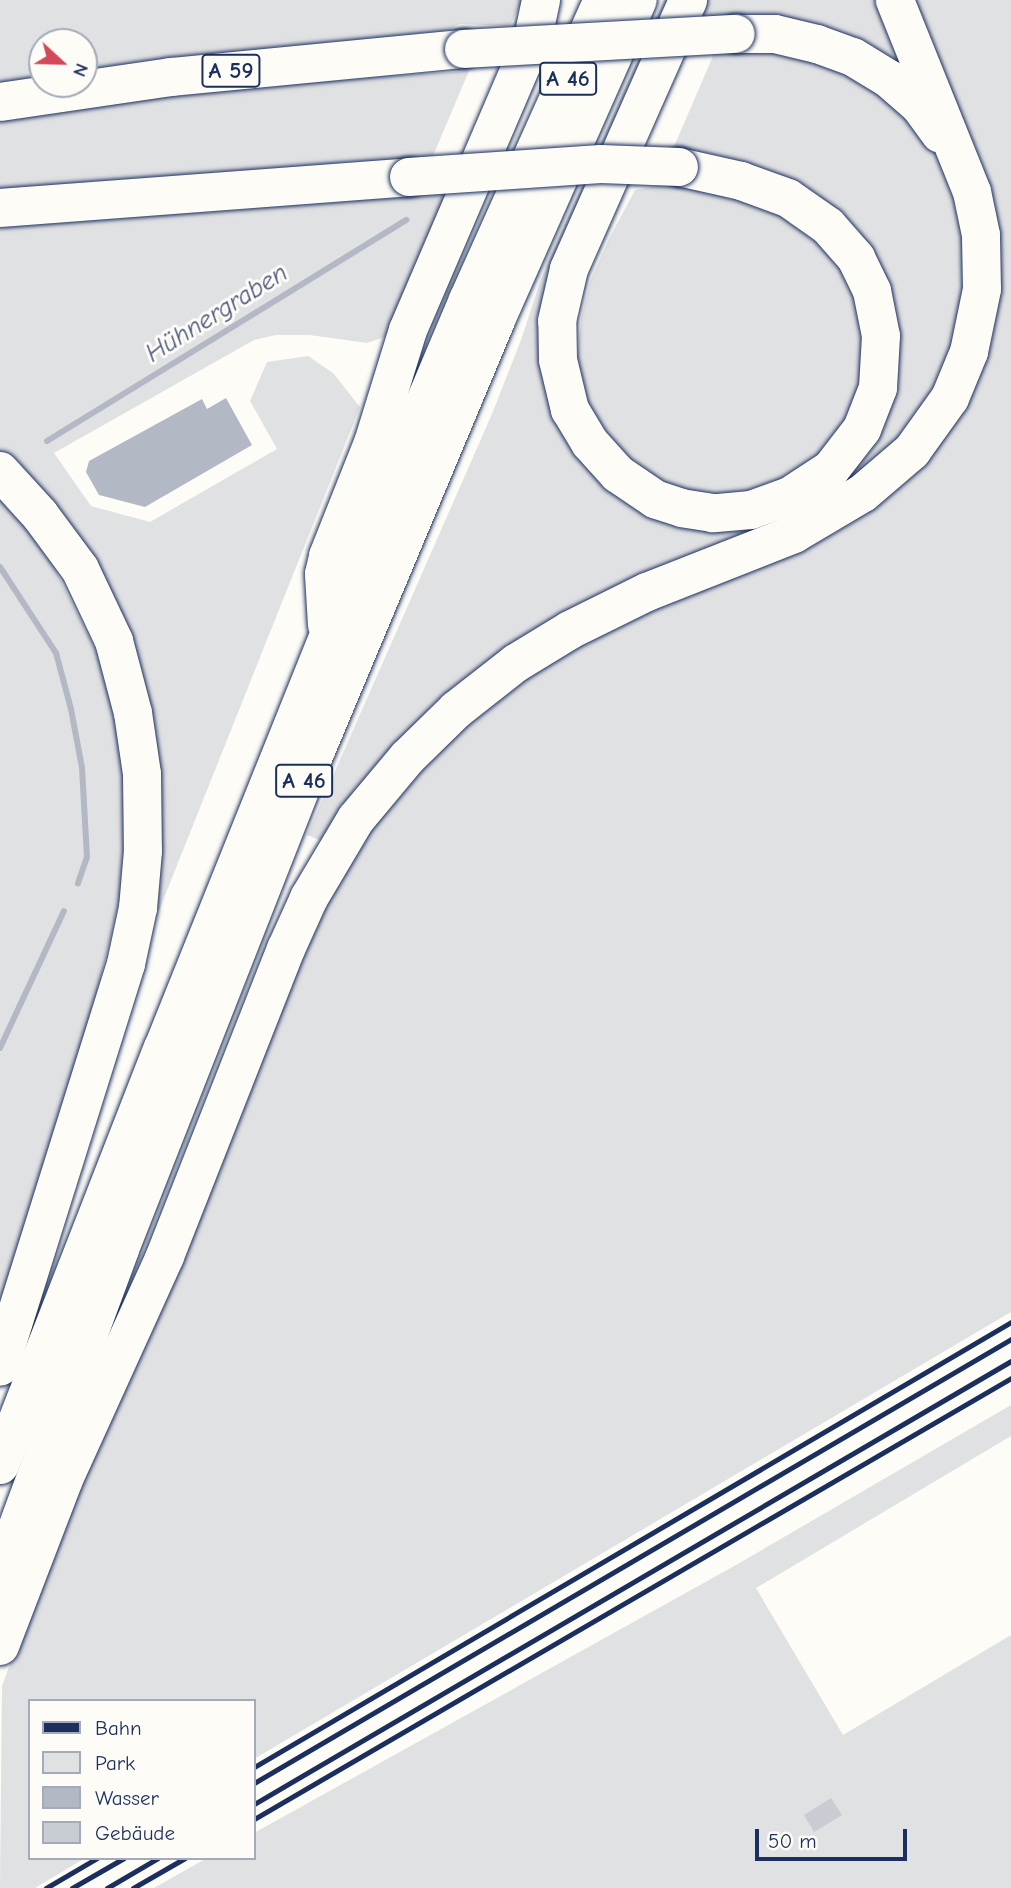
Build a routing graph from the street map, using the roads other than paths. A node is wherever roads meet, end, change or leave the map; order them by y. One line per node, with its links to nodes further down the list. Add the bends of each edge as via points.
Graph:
1 (541, 0): 10 (highway, via 533,38 408,330 373,443 328,556 324,574)
2 (603, 0): 10 (highway, A 46, via 468,300)
3 (638, 0): 13 (highway, A 46, via 496,320 310,765 120,1249)
4 (688, 0): 8 (highway, bridge, via 573,258 557,321 558,360 570,410 590,443 618,474 655,499 682,508 713,513 751,510 790,496 831,469 862,429 878,387 881,336 872,291 856,258 828,226 788,198 679,167 601,164)
5 (895, 0): 7 (highway, via 930,80)
6 (0, 102): 7 (highway, A 59, bridge, via 171,77 464,49 775,34 853,57 889,79 920,106)
7 (955, 155): 14 (highway, via 975,202 982,289 969,352 950,398 912,451 863,493 794,534 647,592 570,629 516,663 456,710 407,758 356,819 309,898 286,949 165,1256 64,1479)
8 (0, 208)
9 (0, 471): 11 (highway, via 80,569 114,641 140,762 143,851 138,908 126,964)
10 (328, 638): 12 (highway, A 46)
11 (0, 1367)
12 (0, 1465)
13 (0, 1574)
14 (0, 1646)

